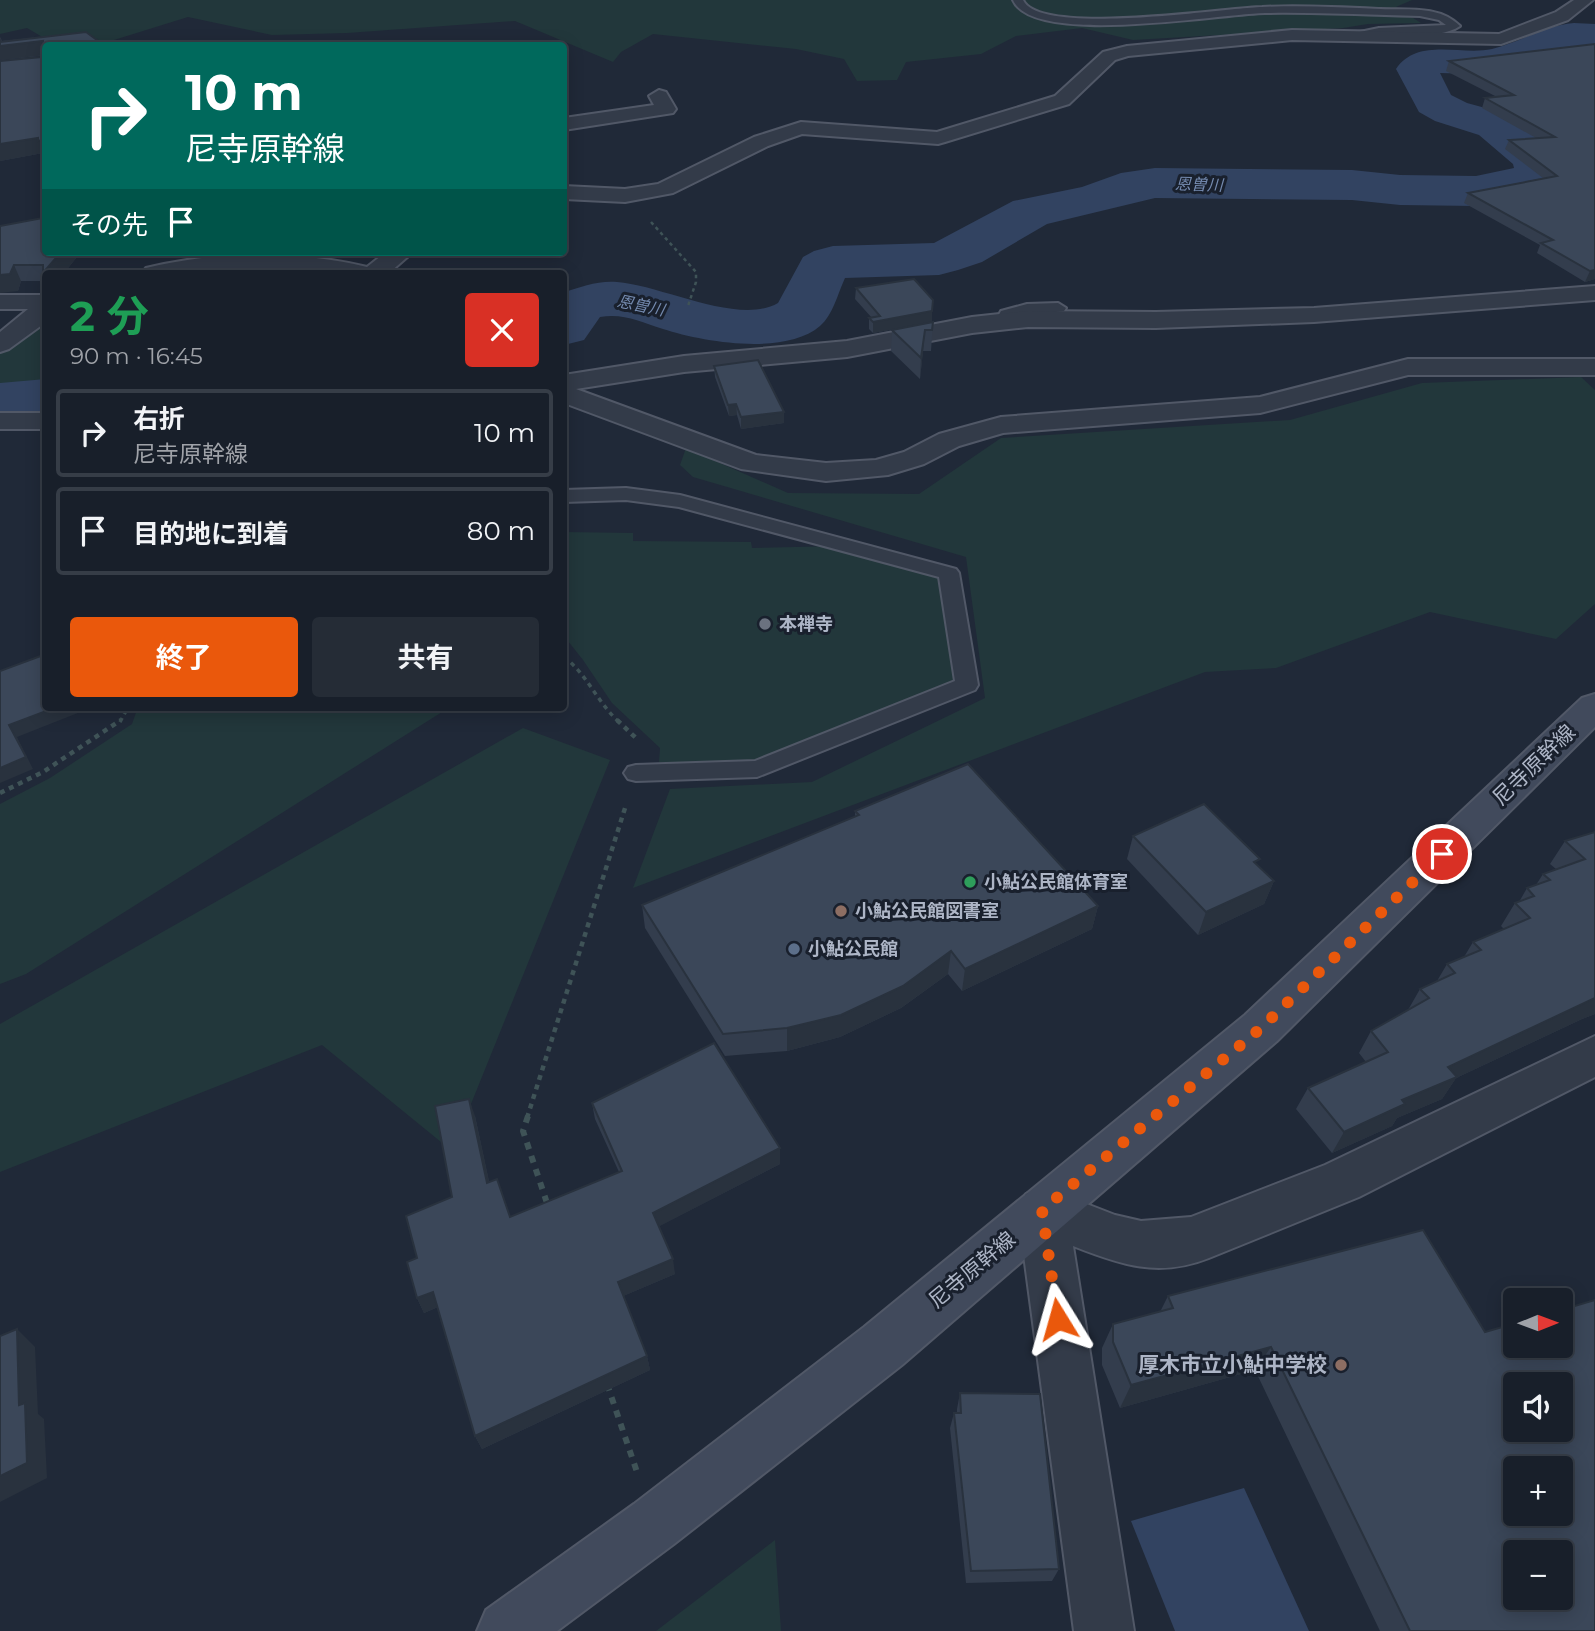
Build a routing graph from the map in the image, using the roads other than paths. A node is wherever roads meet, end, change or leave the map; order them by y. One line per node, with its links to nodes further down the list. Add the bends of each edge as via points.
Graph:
1 (1018, 0): 3 (lane, via 1023,10 1034,15 1085,22 1261,10 1420,13 1442,17 1455,26 1427,31 1376,30)
2 (1585, 0): 3 (street, via 1562,16 1501,39)
3 (1354, 36): 6 (street, via 1292,35 1127,51 1109,56 1062,100 938,138 801,128 779,133 647,194)
4 (659, 96): 5 (street, via 666,109)
5 (567, 124)
6 (567, 193)
7 (396, 256): 11 (street)
8 (193, 259): 9 (street); 10 (street)
9 (162, 270)
10 (336, 270)
11 (377, 270)
12 (1595, 293): 17 (street, via 1314,315)
13 (0, 302): 14 (street)
14 (42, 302)
15 (42, 306): 18 (street, via 33,320)
16 (1058, 308): 17 (lane, via 1007,314)
17 (1003, 322): 20 (street, via 846,349 684,364)
18 (0, 344)
19 (1595, 367): 21 (street, via 1408,367 1260,405 1000,425 878,468 826,472 751,463)
20 (567, 383)
21 (567, 395)
22 (0, 421): 23 (street)
23 (42, 421)
24 (567, 496): 26 (lane, via 626,494 680,500 949,573 967,685 757,769)
25 (1595, 706): 28 (street, 尼寺原幹線, via 1261,1028)
26 (636, 773)
27 (1595, 1055): 28 (street, via 1342,1181 1191,1241 1141,1245)
28 (1042, 1210): 29 (street, 尼寺原幹線, via 883,1346 654,1524); 30 (street)
29 (507, 1631)
30 (1104, 1631)

